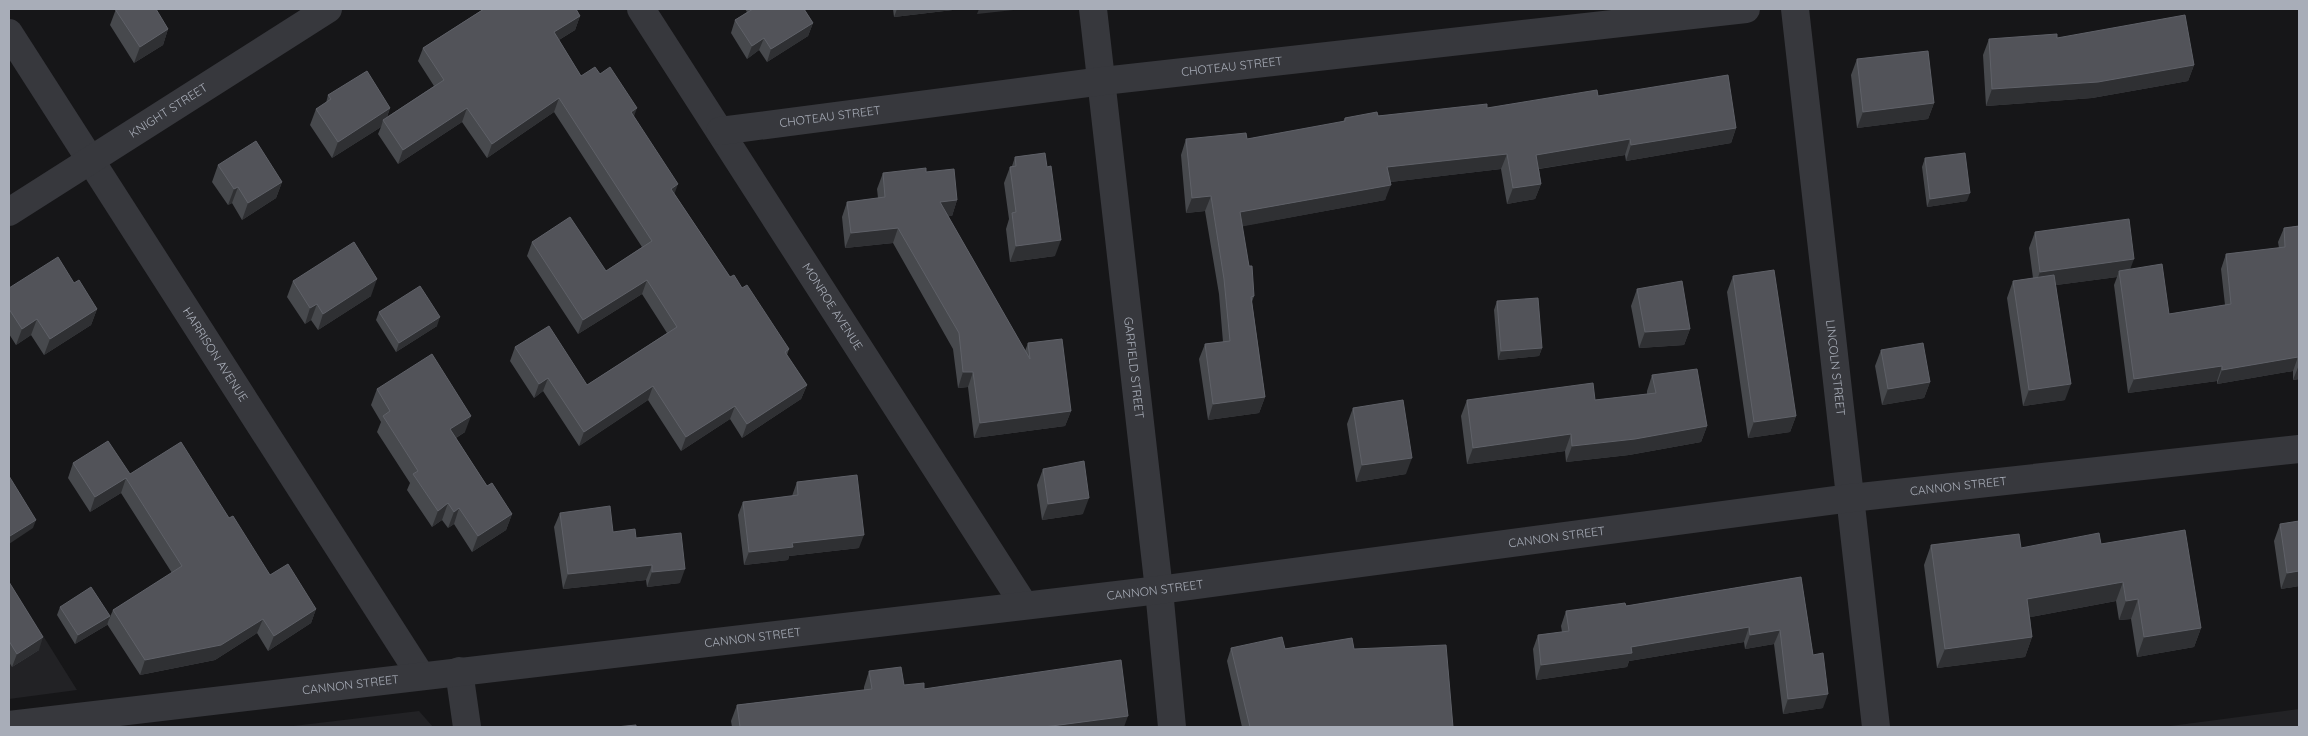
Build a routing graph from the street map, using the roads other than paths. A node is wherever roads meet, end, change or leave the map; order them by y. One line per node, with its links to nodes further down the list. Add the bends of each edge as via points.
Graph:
1 (328, 9): 9 (street, KNIGHT STREET)
2 (640, 9): 8 (street, MONROE AVENUE)
3 (1093, 9): 7 (street, GARFIELD STREET)
4 (1746, 9): 7 (street, CHOTEAU STREET)
5 (1795, 9): 12 (street, LINCOLN STREET)
6 (9, 33): 9 (street, HARRISON AVENUE)
7 (1103, 81): 8 (street, CHOTEAU STREET); 13 (street, GARFIELD STREET)
8 (720, 131): 14 (street, MONROE AVENUE)
9 (91, 159): 10 (street, KNIGHT STREET); 16 (street, HARRISON AVENUE)
10 (9, 212)
11 (2299, 449): 12 (street, CANNON STREET)
12 (1852, 498): 13 (street, CANNON STREET); 20 (street, LINCOLN STREET)
13 (1159, 590): 14 (street, CANNON STREET); 19 (street, GARFIELD STREET)
14 (1024, 605): 15 (street, CANNON STREET)
15 (459, 671): 16 (street, CANNON STREET); 18 (street)
16 (421, 676): 17 (street, CANNON STREET)
17 (9, 725)
18 (467, 727)
19 (1172, 727)
20 (1876, 727)

